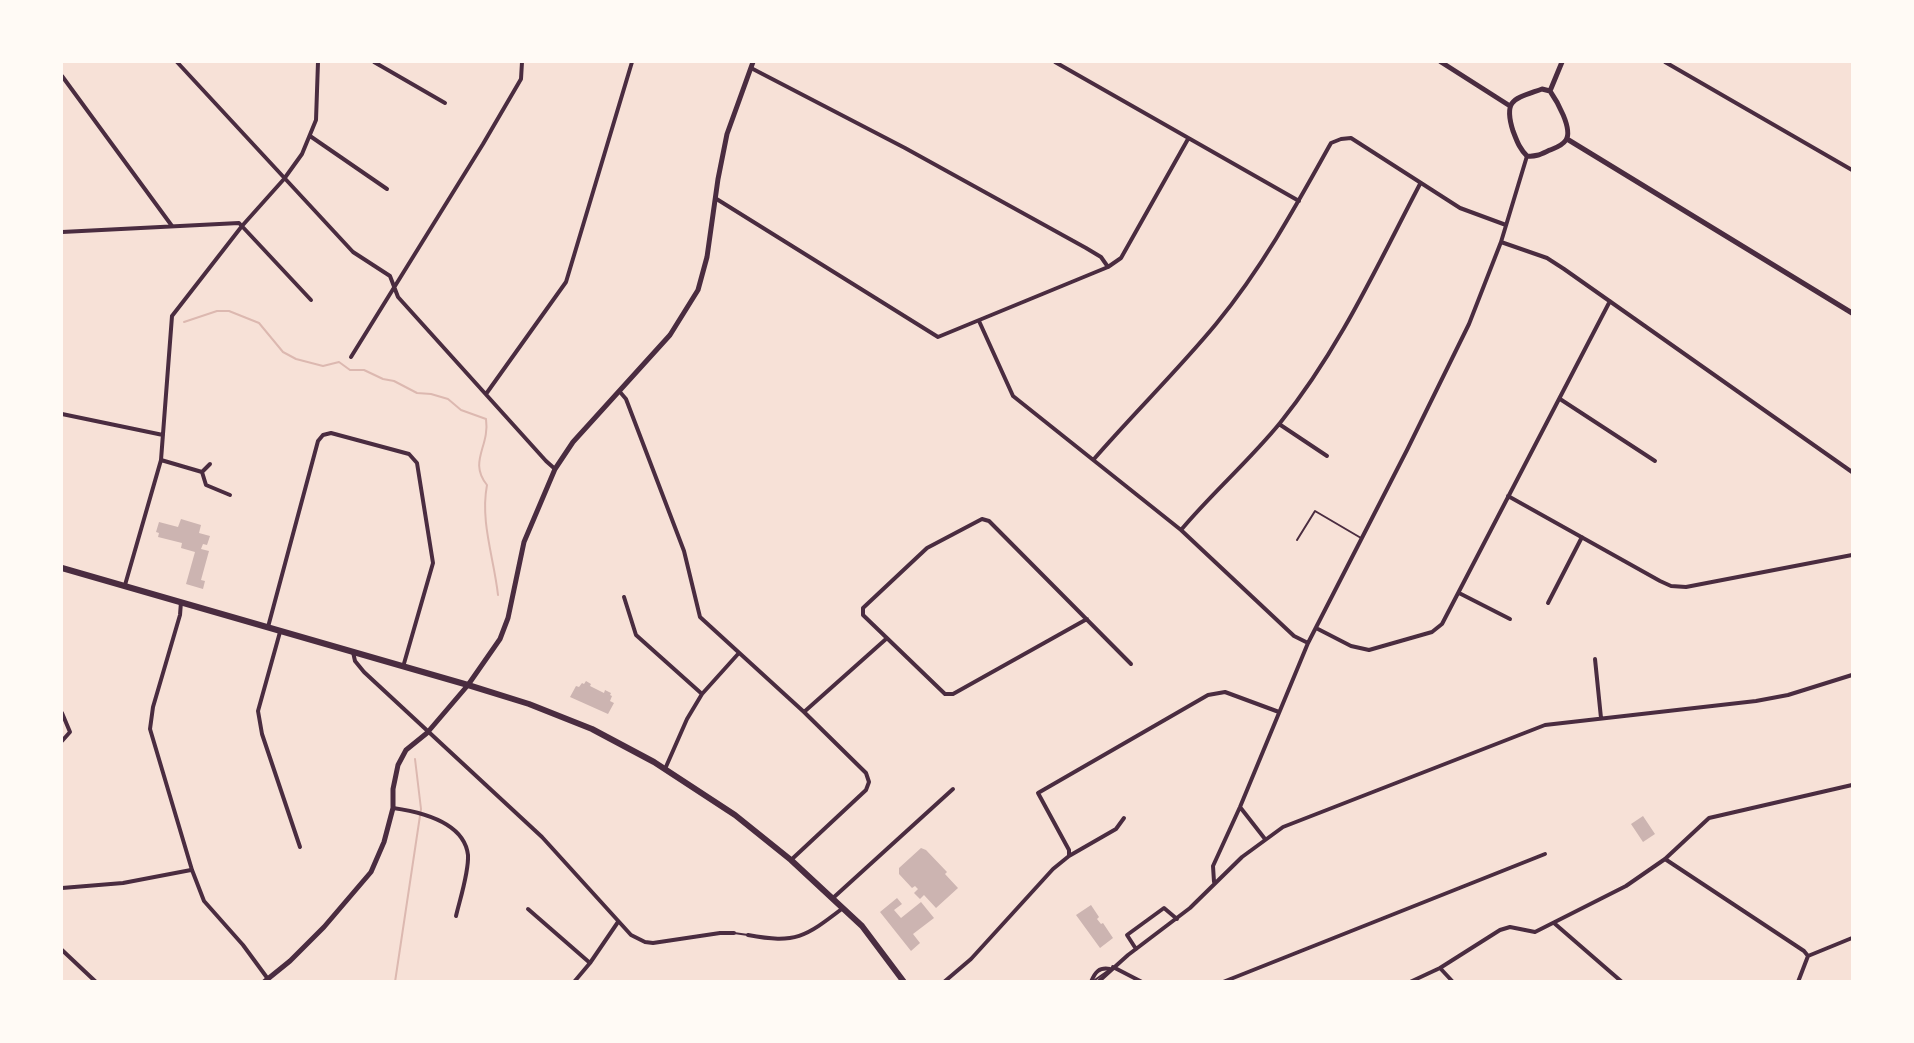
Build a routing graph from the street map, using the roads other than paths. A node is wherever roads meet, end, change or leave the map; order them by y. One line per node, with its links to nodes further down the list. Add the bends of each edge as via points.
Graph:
1 (177, 62): 21 (street)
2 (318, 62): 16 (street, via 316,120)
3 (374, 62): 14 (street)
4 (522, 62): 32 (street, via 520,79)
5 (632, 62): 39 (street, via 566,282)
6 (753, 62): 11 (street)
7 (1055, 62): 17 (street)
8 (1442, 62): 15 (street)
9 (1562, 62): 13 (street)
10 (1665, 62): 20 (street)
11 (750, 68): 24 (street, via 727,134); 31 (street, via 1086,248)
12 (62, 76): 28 (street)
13 (1550, 91): 15 (street, via 1542,89); 18 (street, via 1568,131)
14 (445, 103)
15 (1510, 106): 19 (street, via 1508,114 1518,147)
16 (310, 136): 21 (street); 23 (street)
17 (1188, 139): 25 (street); 31 (street, via 1121,258)
18 (1567, 139): 19 (street, via 1561,146 1535,157); 35 (street)
19 (1527, 156): 26 (street)
20 (1852, 170)
21 (284, 179): 27 (street); 32 (street, via 353,252 390,276)
22 (1420, 184): 25 (street, via 1351,138 1341,139 1331,143); 26 (street, via 1460,208); 42 (street, via 1344,330)
23 (387, 189)
24 (715, 197): 36 (street, via 938,337); 38 (street, via 698,290 670,335)
25 (1299, 201): 45 (street, via 1267,256 1215,325)
26 (1506, 225): 30 (street)
27 (242, 226): 28 (street, via 239,223); 33 (street); 43 (street, via 172,316)
28 (173, 227): 29 (street)
29 (62, 232)
30 (1501, 242): 34 (street, via 1547,258); 56 (street, via 1457,352)
31 (1108, 267): 36 (street)
32 (394, 288): 37 (street); 39 (street)
33 (311, 300)
34 (1610, 301): 40 (street); 51 (street)
35 (1852, 312)
36 (980, 321): 45 (street, via 1013,396)
37 (351, 357)
38 (620, 392): 49 (street, via 573,442); 73 (street, via 684,551 700,617)
39 (486, 394): 49 (street)
40 (1560, 399): 47 (street); 53 (street)
41 (62, 414): 43 (street)
42 (1279, 424): 44 (street); 54 (street)
43 (163, 435): 46 (street)
44 (1327, 456)
45 (1094, 459): 54 (street)
46 (161, 460): 50 (street); 60 (street)
47 (1655, 461)
48 (210, 464): 50 (street)
49 (555, 469): 78 (street, via 524,542 500,639)
50 (202, 472): 52 (street, via 206,485)
51 (1852, 472)
52 (231, 495)
53 (1508, 496): 55 (street); 61 (street)
54 (1181, 530): 71 (street, via 1294,636)
55 (1582, 537): 58 (street, via 1660,581 1686,587); 64 (street)
56 (1362, 539): 57 (lane, via 1315,511); 68 (street)
57 (1297, 540)
58 (1852, 555)
59 (62, 568): 60 (main road)
60 (125, 585): 63 (main road)
61 (1459, 593): 65 (street); 68 (street, via 1442,624 1432,632 1370,651)
62 (624, 597): 79 (street, via 636,635)
63 (181, 601): 67 (main road); 98 (street, via 150,729)
64 (1548, 603)
65 (1510, 619)
66 (1087, 620): 70 (street, via 953,694 945,694); 70 (street, via 989,521 982,519 927,548 863,608 863,615); 75 (street)
67 (268, 628): 69 (main road); 76 (street, via 318,441 331,433 409,454 417,463 433,563)
68 (1316, 628): 71 (street)
69 (280, 631): 72 (main road); 93 (street, via 258,711)
70 (886, 639): 80 (street)
71 (1308, 643): 81 (street)
72 (352, 651): 76 (main road); 84 (street, via 364,672)
73 (738, 654): 79 (street); 80 (street)
74 (1594, 659): 83 (street)
75 (1131, 664)
76 (403, 666): 78 (main road)
77 (1852, 675): 83 (street, via 1788,695)
78 (468, 685): 84 (street); 86 (main road, via 583,725)
79 (702, 694): 86 (street)
80 (804, 712): 97 (street, via 866,773 868,782 866,790)
81 (1279, 712): 89 (street); 95 (street, via 1225,692 1216,693 1038,794)
82 (62, 713): 85 (street, via 70,732)
83 (1601, 718): 92 (street, via 1526,731 1283,827)
84 (427, 733): 90 (street, via 406,750 398,765); 106 (street, via 542,837)
85 (62, 741)
86 (665, 770): 97 (main road, via 735,815)
87 (1852, 784): 96 (street, via 1709,818)
88 (953, 789): 101 (street)
89 (1240, 807): 92 (street); 99 (street, via 1213,866)
90 (393, 808): 104 (street, via 442,821 463,842 467,863); 117 (street, via 384,842 367,879 324,927)
91 (1124, 818): 95 (street, via 1116,830)
92 (1265, 839): 99 (street)
93 (300, 847)
94 (1545, 854): 125 (street)
95 (1069, 856): 121 (street, via 971,959)
96 (1665, 859): 107 (street, via 1626,886); 113 (street)
97 (790, 860): 101 (main road)
98 (192, 870): 100 (street, via 123,883); 117 (street, via 204,901 243,945)
99 (1214, 883): 105 (street)
100 (62, 888)
101 (833, 898): 102 (main road)
102 (843, 908): 109 (street, via 804,935 790,939); 120 (main road, via 862,926)
103 (528, 909): 114 (street)
104 (456, 916)
105 (1177, 918): 111 (street); 111 (street, via 1164,908 1126,935)
106 (618, 922): 108 (street, via 645,942); 114 (street)
107 (1554, 923): 116 (street, via 1535,932 1510,927 1500,930); 128 (street)
108 (734, 933): 109 (lane)
109 (748, 935)
110 (1852, 938): 113 (street)
111 (1136, 949): 115 (street)
112 (62, 950): 118 (street)
113 (1808, 956): 129 (street)
114 (590, 963): 119 (street)
115 (1112, 968): 122 (street, via 1098,970); 123 (street); 124 (street)
116 (1440, 968): 126 (street); 127 (street)
117 (266, 980)
118 (96, 981)
119 (574, 981)
120 (904, 981)
121 (944, 981)
122 (1091, 981)
123 (1098, 981)
124 (1142, 981)
125 (1223, 981)
126 (1410, 981)
127 (1454, 981)
128 (1622, 981)
129 (1798, 981)

